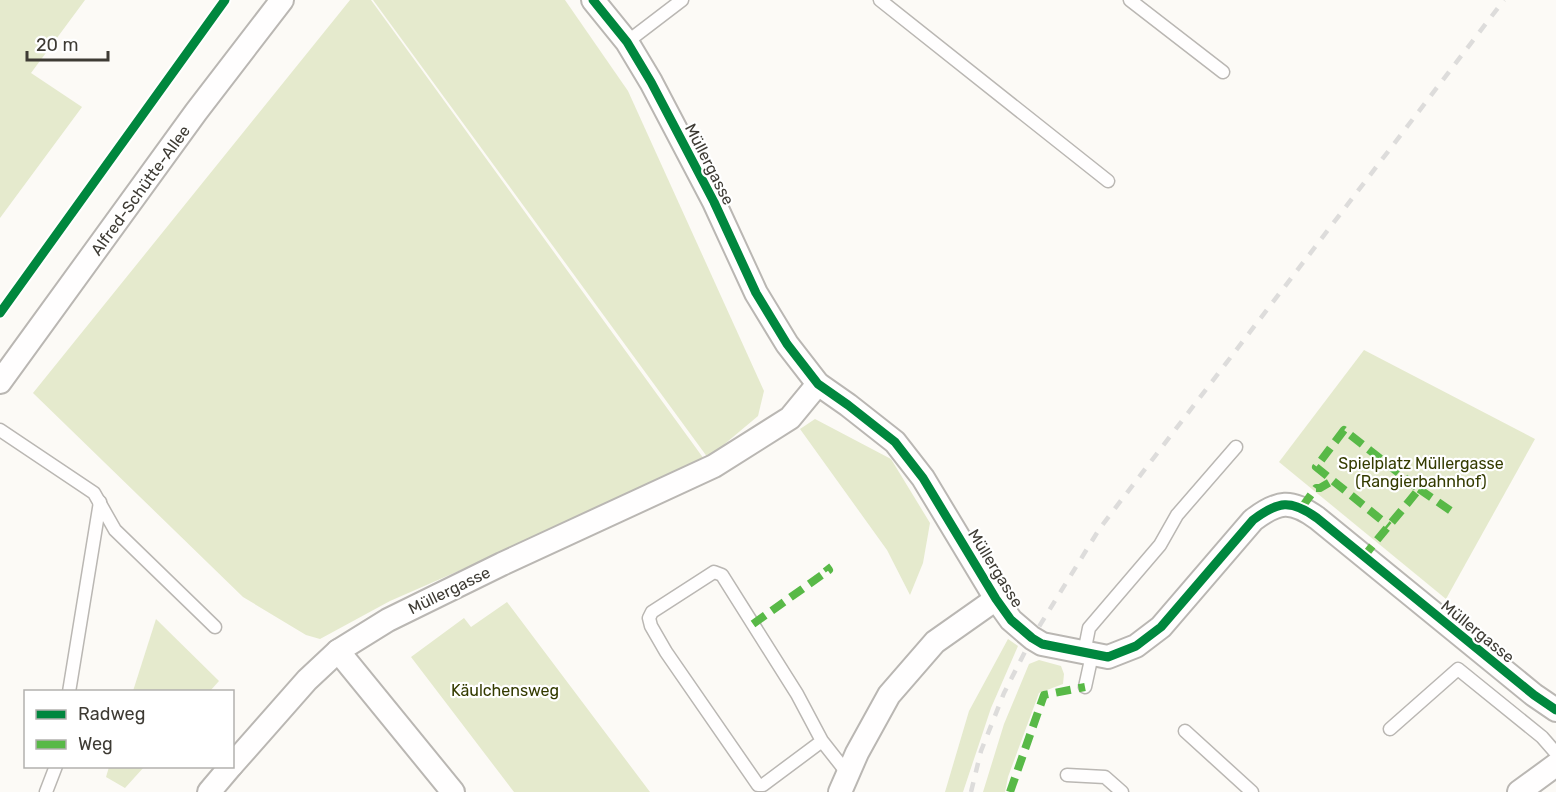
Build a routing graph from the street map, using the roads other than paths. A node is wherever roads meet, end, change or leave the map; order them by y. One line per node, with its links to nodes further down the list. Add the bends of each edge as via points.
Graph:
1 (282, 0): 9 (street, Alfred-Schütte-Allee)
2 (593, 0): 6 (street, Müllergasse)
3 (682, 0): 6 (lane)
4 (880, 0): 8 (lane)
5 (1130, 0): 7 (lane)
6 (627, 42): 10 (street, Müllergasse, via 714,202 756,293 787,344)
7 (1223, 72)
8 (1108, 181)
9 (0, 382)
10 (818, 384): 14 (street, Müllergasse, via 895,442 923,478); 16 (street, Müllergasse, via 790,418 714,466 429,599)
11 (0, 430): 13 (lane, via 94,493)
12 (1236, 447): 17 (lane, via 1089,628)
13 (100, 502): 15 (lane, via 115,530); 19 (lane)
14 (996, 599): 17 (street, Müllergasse, via 1011,620 1042,644); 30 (street, via 935,642 889,695)
15 (215, 627)
16 (338, 651): 25 (street, Müllergasse, via 307,680); 33 (street)
17 (1088, 654): 18 (lane); 20 (street, Müllergasse, via 1107,657 1136,646 1161,627 1253,520 1270,507 1287,504 1302,507 1317,518)
18 (1085, 687)
19 (69, 690)
20 (1556, 710)
21 (1390, 729): 24 (lane, via 1458,669)
22 (1185, 731): 35 (lane)
23 (822, 741): 23 (lane, via 722,575 714,572 652,612 651,626 666,652 758,785); 30 (lane)
24 (1556, 753)
25 (234, 764)
26 (1556, 765): 36 (street)
27 (55, 768): 31 (lane)
28 (230, 768): 32 (street, Müllergasse)
29 (1067, 775): 34 (lane, via 1105,777)
30 (844, 783)
31 (45, 792)
32 (209, 792)
33 (453, 792)
34 (1122, 792)
35 (1252, 792)
36 (1518, 792)

